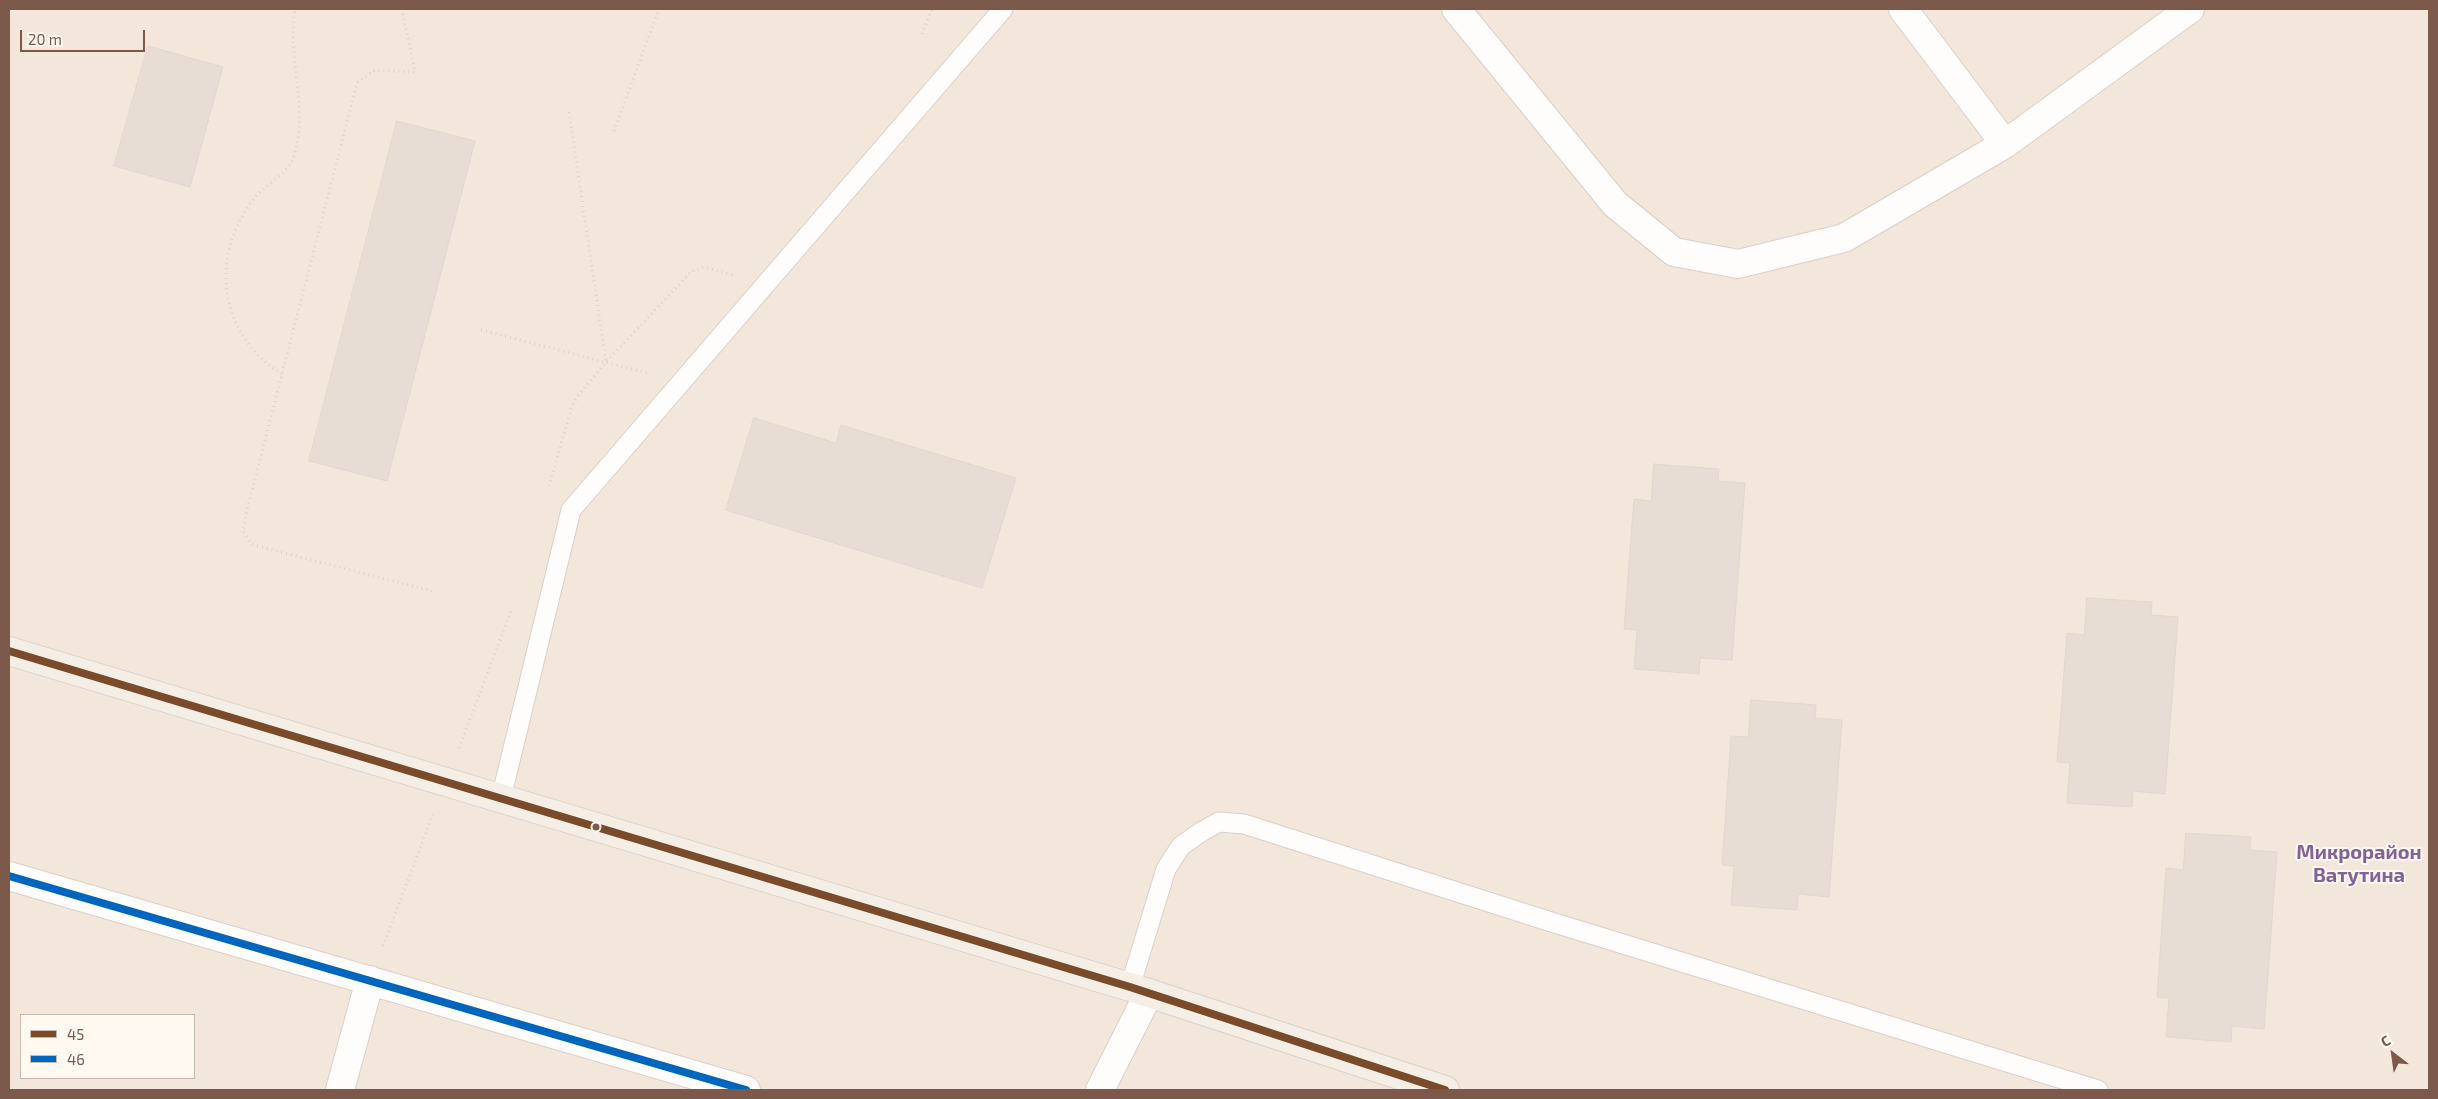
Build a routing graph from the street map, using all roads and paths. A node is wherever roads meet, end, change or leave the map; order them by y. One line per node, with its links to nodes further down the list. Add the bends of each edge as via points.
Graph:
1 (295, 9): 15 (path, via 300,113 294,157 287,169 254,198 242,215 232,237 225,268 227,296 235,323 253,351)
2 (402, 9): 15 (path, via 415,72 375,70 357,83)
3 (660, 9): 11 (path)
4 (932, 9): 9 (path)
5 (1003, 9): 16 (lane)
6 (1456, 9): 12 (street, via 1615,204 1674,252 1738,264 1844,238)
7 (1903, 9): 12 (street)
8 (2190, 9): 12 (street)
9 (922, 34)
10 (569, 112): 14 (path)
11 (614, 131)
12 (2004, 144)
13 (481, 330): 14 (path)
14 (606, 362): 16 (path)
15 (282, 374): 17 (path, via 243,524 246,537 257,546)
16 (682, 381): 19 (lane, via 571,510)
17 (432, 592)
18 (9, 651): 19 (main road)
19 (501, 798): 22 (main road)
20 (9, 876): 21 (street)
21 (370, 980): 23 (street); 24 (street)
22 (1139, 990): 25 (street); 26 (main road); 27 (lane, via 1166,869 1181,846 1201,832 1219,822 1244,824)
23 (340, 1090)
24 (746, 1090)
25 (1100, 1090)
26 (1445, 1090)
27 (2098, 1090)

